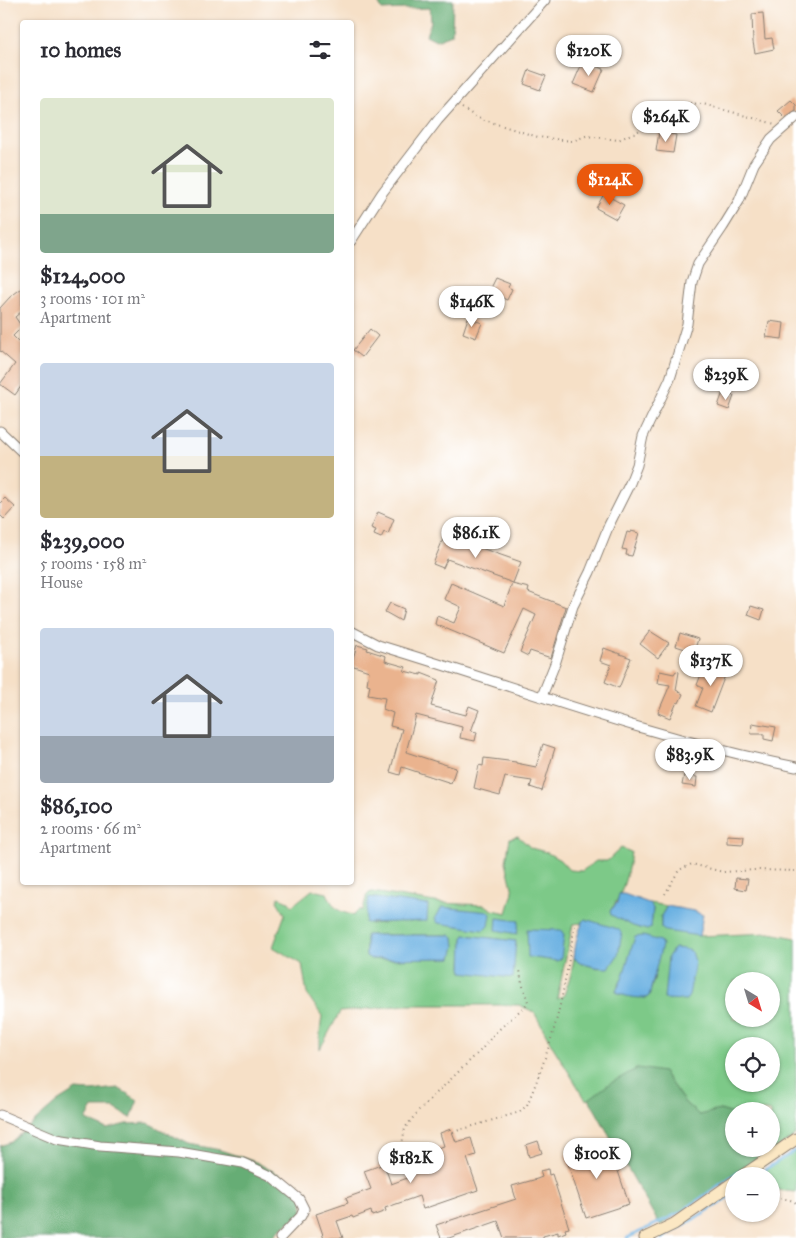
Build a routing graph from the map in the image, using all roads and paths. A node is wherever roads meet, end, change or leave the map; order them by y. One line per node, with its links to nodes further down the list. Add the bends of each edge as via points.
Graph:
1 (545, 0): 2 (street)
2 (454, 103): 4 (path, via 478,118 538,137 572,141 586,136 618,140 684,104 702,104); 5 (street, via 382,193)
3 (796, 117): 4 (street)
4 (784, 127): 11 (street, via 771,139 754,164 738,201 698,264 692,282 687,324 670,379 643,436 630,483 573,606)
5 (354, 236)
6 (0, 431): 8 (street)
7 (0, 443): 8 (street)
8 (12, 444): 9 (street)
9 (20, 450)
10 (354, 633): 11 (street, via 378,645)
11 (542, 696): 12 (street, via 701,746)
12 (796, 767)
13 (796, 871): 14 (path, via 723,872 692,864 679,870)
14 (665, 894)
15 (575, 926): 18 (path, via 550,1040 527,1105 520,1112)
16 (520, 968): 20 (path, via 528,1002 526,1006 419,1110 404,1128 396,1163)
17 (0, 1115): 25 (street, via 57,1139 179,1152 243,1163 270,1176 298,1199 304,1209)
18 (452, 1132)
19 (796, 1139): 21 (main road)
20 (385, 1166)
21 (755, 1167)
22 (725, 1188): 26 (main road, via 674,1224)
23 (780, 1198): 24 (path)
24 (796, 1203)
25 (280, 1238)
26 (645, 1238)

